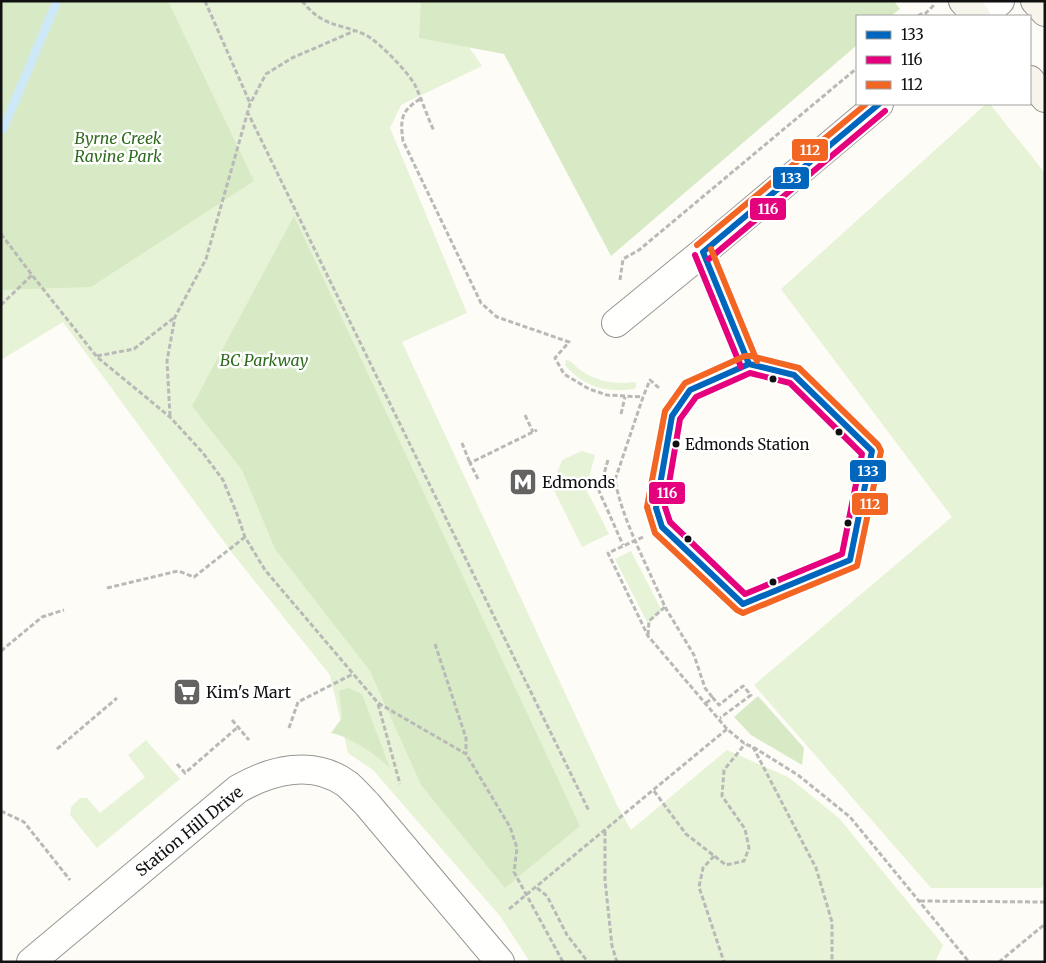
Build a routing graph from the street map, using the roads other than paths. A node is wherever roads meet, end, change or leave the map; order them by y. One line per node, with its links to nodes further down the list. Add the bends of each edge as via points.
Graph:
1 (963, 1): 5 (main road)
2 (1000, 1): 6 (street)
3 (1035, 1): 4 (main road)
4 (1045, 12)
5 (975, 15)
6 (984, 15)
7 (1031, 81): 8 (main road)
8 (1045, 98)
9 (878, 105): 10 (street)
10 (703, 252): 11 (street); 12 (lane)
11 (616, 323)
12 (748, 364): 12 (lane, via 794,375 872,451 850,560 743,604 662,527 656,508 672,416 690,390)
13 (31, 962): 14 (street, Station Hill Drive, via 238,790 254,780 287,769 320,771 347,784)
14 (500, 962)

